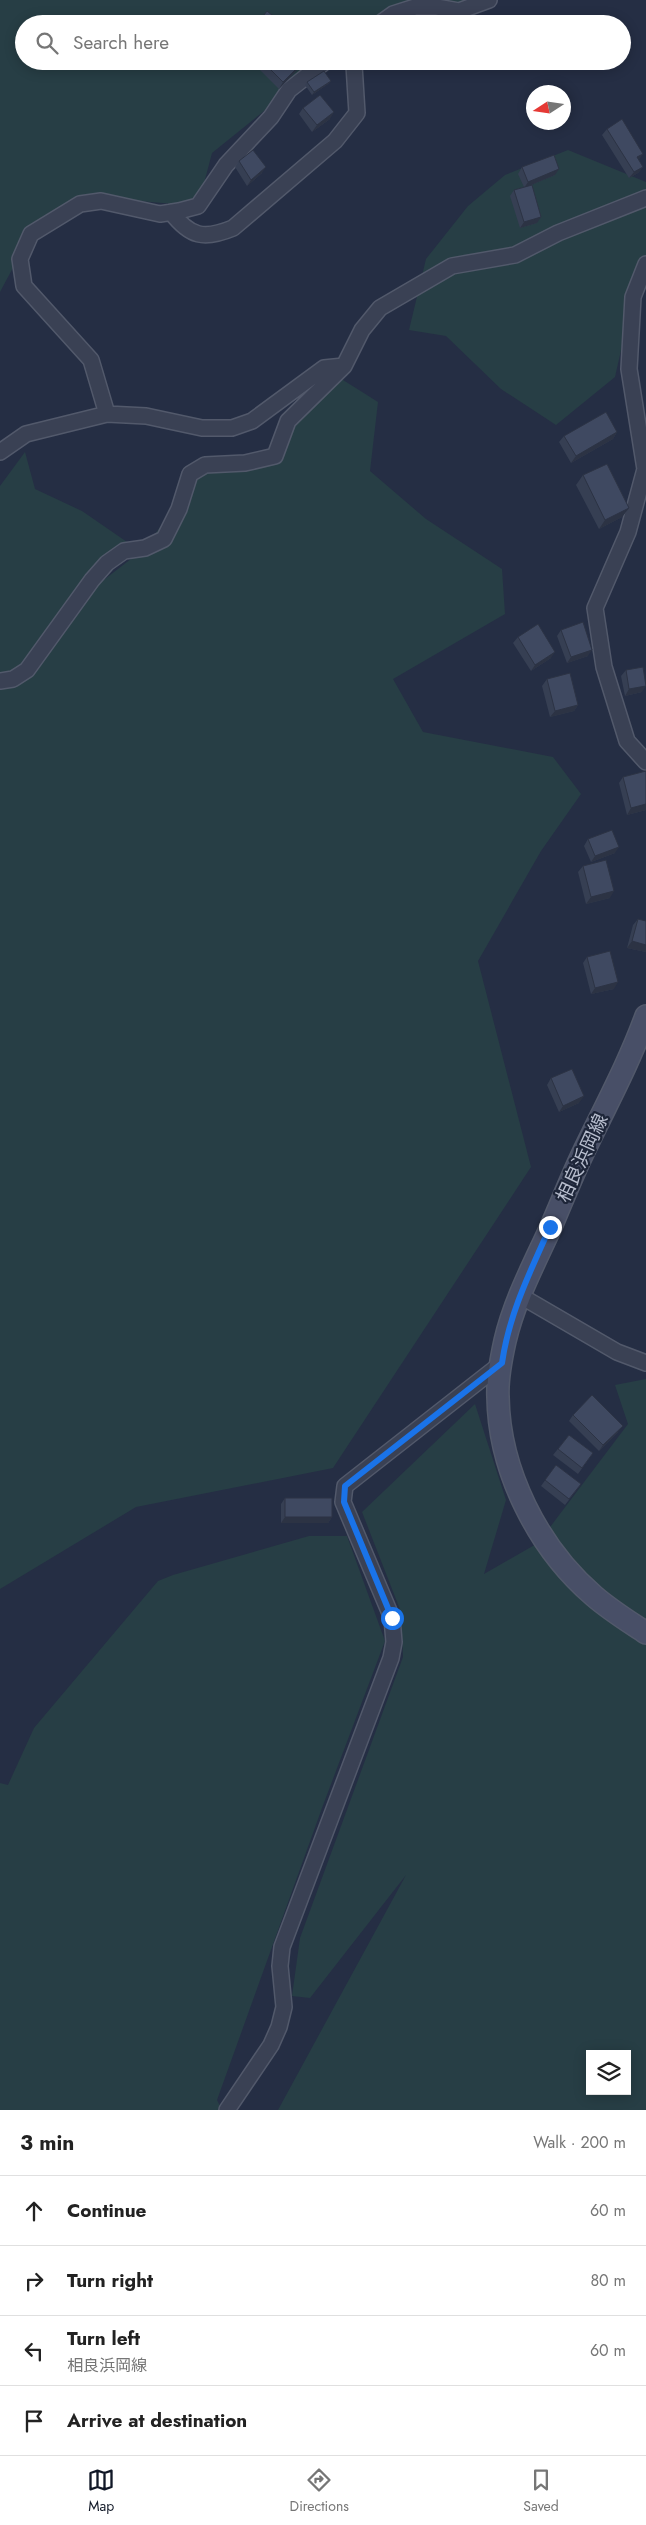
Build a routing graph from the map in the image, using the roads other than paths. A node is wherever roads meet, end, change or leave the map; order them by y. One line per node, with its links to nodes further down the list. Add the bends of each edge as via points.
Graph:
1 (489, 0): 2 (street, via 459,11 415,8)
2 (392, 15)
3 (315, 70): 6 (street, via 289,90 271,117 226,165 198,206)
4 (354, 70): 6 (street, via 357,113 335,141 233,228 213,236 200,234 181,225)
5 (646, 198): 8 (street, via 558,233 515,255 452,266 380,308 362,330)
6 (171, 212): 9 (street, via 160,214 101,201 80,204 31,234 20,259 24,286 91,360)
7 (646, 264): 12 (street, via 633,297 629,369 645,469 628,532 595,608 604,668 627,741)
8 (344, 366): 9 (street, via 324,368 252,421 232,428 202,428 146,416); 11 (street, via 288,421 275,456 245,463 205,464 190,474 179,509 164,538 145,548 124,551 107,563 28,670 13,679)
9 (107, 414): 10 (street, via 26,434)
10 (0, 452)
11 (0, 681)
12 (646, 762)
13 (646, 1016): 14 (main road, 相良浜岡線)
14 (519, 1295): 15 (main road, 相良浜岡線, via 505,1340); 16 (street, via 617,1352)
15 (502, 1363): 17 (main road, 相良浜岡線, via 498,1395 500,1424 512,1474 523,1502 542,1535 592,1595); 18 (street, via 345,1486 344,1502 392,1618 394,1642 391,1658 282,1947 280,1966 284,2007 279,2027 271,2045)
16 (646, 1363)
17 (646, 1633)
18 (227, 2110)

